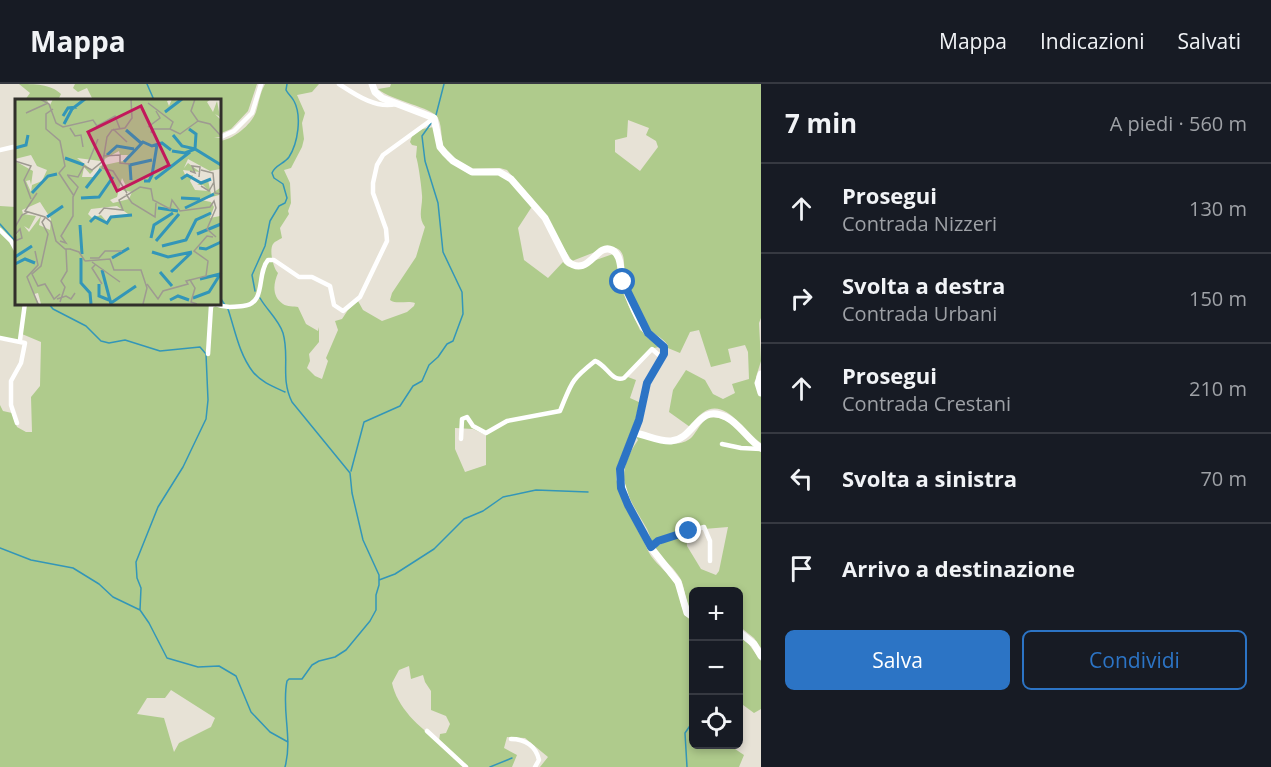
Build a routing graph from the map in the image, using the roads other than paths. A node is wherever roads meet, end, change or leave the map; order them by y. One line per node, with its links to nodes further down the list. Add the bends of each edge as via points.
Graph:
1 (261, 84): 6 (street, via 252,113 234,131)
2 (339, 84): 4 (street, via 383,106)
3 (372, 84): 4 (street, via 382,98)
4 (396, 104): 5 (street)
5 (434, 119): 14 (street, via 383,155 377,165 373,193 387,241 360,297 344,311 333,305 330,286 312,277 299,277 268,260 262,270 260,292 250,306 211,306); 15 (street, via 440,147 453,161 472,172 499,172 511,179 545,218 571,264 585,265 599,253 613,250 620,259 623,282 641,321 664,347)
6 (220, 138)
7 (15, 148): 8 (street)
8 (0, 150)
9 (0, 230): 10 (street)
10 (15, 248)
11 (25, 304): 13 (street)
12 (0, 338): 13 (street)
13 (20, 340): 18 (street, via 25,347 11,381 11,405)
14 (208, 354)
15 (663, 356): 19 (street, via 647,383); 20 (street, via 652,349 620,380 596,361 569,386 560,411 507,421 486,434 467,417 462,419)
16 (761, 374): 17 (street)
17 (761, 393)
18 (17, 423)
19 (635, 433): 22 (street, via 670,442 687,435 700,418 710,414 728,418); 23 (street, via 620,469 620,479 628,505)
20 (461, 439)
21 (722, 444): 22 (street)
22 (761, 449)
23 (651, 547): 24 (street, via 658,541 704,527 710,541); 25 (street, via 678,582)
24 (710, 561)
25 (689, 615)
26 (743, 635): 27 (street)
27 (761, 656)
28 (427, 731): 30 (street)
29 (511, 738): 31 (street, via 520,739 537,751 539,760)
30 (466, 767)
31 (535, 767)

